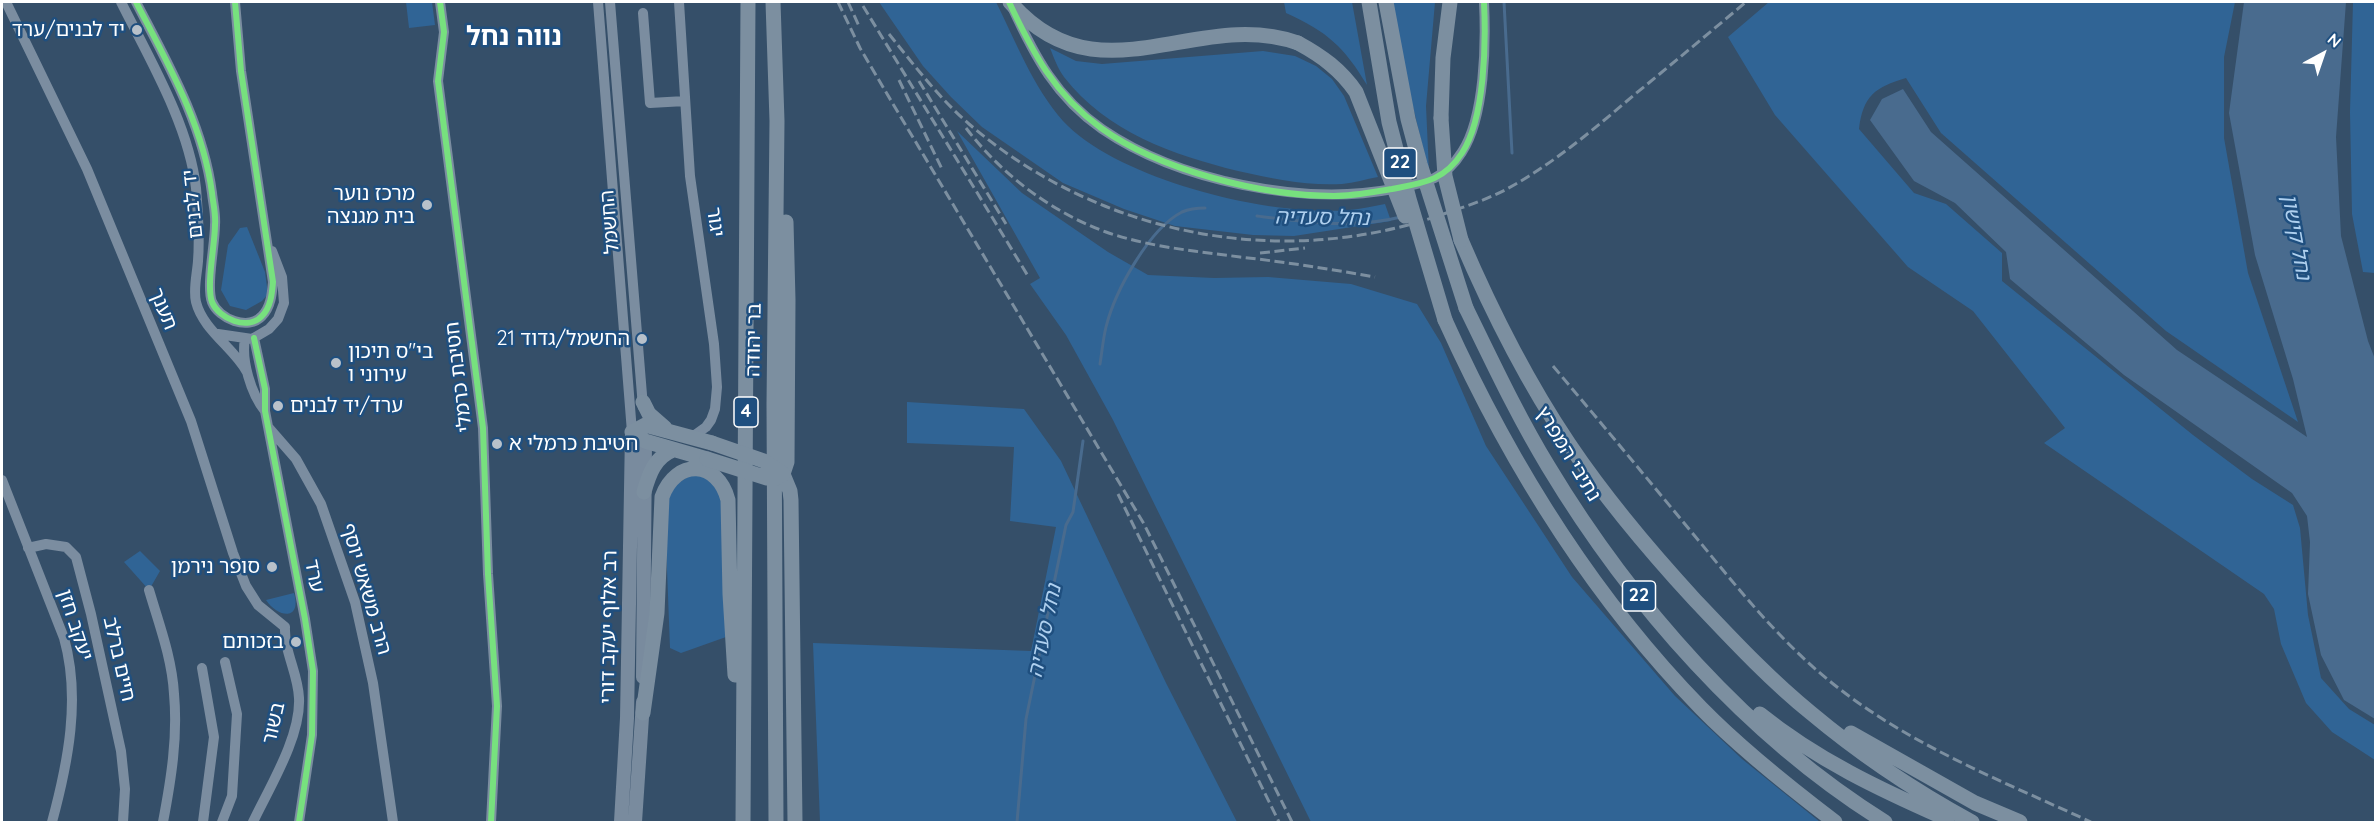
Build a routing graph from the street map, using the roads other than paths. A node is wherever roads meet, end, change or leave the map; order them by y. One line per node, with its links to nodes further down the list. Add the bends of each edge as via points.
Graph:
1 (6, 2): 38 (street, תענך, via 87,169 191,421 246,586 258,605)
2 (121, 2): 22 (street, יד לבנים, via 170,102 185,143 196,186 196,303)
3 (136, 2): 21 (street, יד לבנים, via 183,94 202,148 216,222 212,302 221,315)
4 (235, 2): 19 (street)
5 (440, 2): 52 (street, חטיבת כרמלי, via 444,32 438,81 483,428 497,706)
6 (598, 2): 29 (street, החשמל)
7 (610, 2): 25 (street, החשמל)
8 (679, 2): 17 (street, יגור)
9 (748, 2): 55 (highway, בר יהודה / 4)
10 (773, 2): 18 (highway, בר יהודה / 4)
11 (1009, 2): 15 (street, via 1038,60 1060,92 1084,115 1125,143 1184,170 1272,189 1334,196 1431,180 1441,176 1462,153 1480,94); 20 (highway, bridge, via 1043,31 1080,48 1118,50 1245,34 1273,36 1298,44 1330,62 1356,92)
12 (1370, 2): 20 (highway, 22, bridge, via 1389,122)
13 (1386, 2): 39 (highway, נתיבי המפרץ / 22, bridge, via 1408,119 1466,308 1548,466 1628,582)
14 (1450, 2): 40 (highway, bridge, via 1441,118 1445,176 1461,240 1479,282 1520,362 1569,444 1660,562)
15 (1484, 2)
16 (644, 13): 17 (street, via 650,103)
17 (685, 101): 30 (street, יגור, via 690,176 717,387 711,420)
18 (777, 121): 32 (highway, via 784,178 788,300 787,462); 56 (highway, בר יהודה / 4)
19 (266, 240): 21 (street, via 273,282 270,303 263,316); 23 (street, via 282,276 284,303 273,325)
20 (1445, 320): 58 (highway, 22, via 1486,407 1538,500 1623,620 1701,709)
21 (249, 322): 23 (street, via 258,329)
22 (217, 334): 23 (street); 24 (street, יד לבנים)
23 (249, 338): 24 (street, ערד); 26 (street, ערד, via 265,389)
24 (247, 372): 26 (street, ערד, via 255,398)
25 (643, 402): 28 (highway, via 649,414); 29 (street, החשמל)
26 (265, 411): 27 (street, ערד)
27 (268, 428): 37 (street, ערד); 51 (street, הרב משאש יוסף, via 299,465 321,504 340,555 366,645)
28 (668, 430): 29 (highway); 30 (highway)
29 (641, 432): 31 (highway); 34 (main road, רב אלוף יעקב דורי); 53 (main road, רב אלוף יעקב דורי)
30 (692, 437): 32 (highway, bridge, via 764,461)
31 (673, 450): 32 (highway, bridge, via 767,478); 34 (highway, via 656,463)
32 (783, 474): 57 (highway, via 790,491)
33 (2, 480): 35 (street, יעקב חזן)
34 (644, 492): 43 (main road, רב אלוף יעקב דורי)
35 (28, 548): 44 (street, יעקב חזן, via 64,638 74,692); 45 (street, חיים ברלב, via 46,544 66,548 76,557 121,751)
36 (149, 590): 46 (street, via 166,645 174,693 175,739)
37 (305, 619): 38 (street, via 294,627); 50 (street, ערד, via 314,686 312,735)
38 (285, 627): 49 (street, בשור, via 284,642 299,699 296,722 285,757)
39 (1680, 645): 59 (highway, נתיבי המפרץ / 22, via 1724,693 1781,745); 60 (highway, via 1714,677 1803,746 1878,789)
40 (1740, 648): 61 (highway, via 1838,734 1937,803); 62 (highway, via 1854,735 1975,803)
41 (225, 662): 48 (street, via 237,714 232,796)
42 (202, 668): 47 (street, via 214,737)
43 (643, 713): 54 (main road, רב אלוף יעקב דורי); 55 (highway, via 657,613 662,496 678,474 699,468 718,479 728,500)
44 (52, 822)
45 (123, 822)
46 (163, 822)
47 (203, 822)
48 (222, 822)
49 (253, 822)
50 (299, 822)
51 (393, 822)
52 (491, 822)
53 (621, 822)
54 (635, 822)
55 (743, 822)
56 (776, 822)
57 (795, 822)
58 (1835, 822)
59 (1885, 822)
60 (1956, 822)
61 (1972, 822)
62 (2020, 822)

